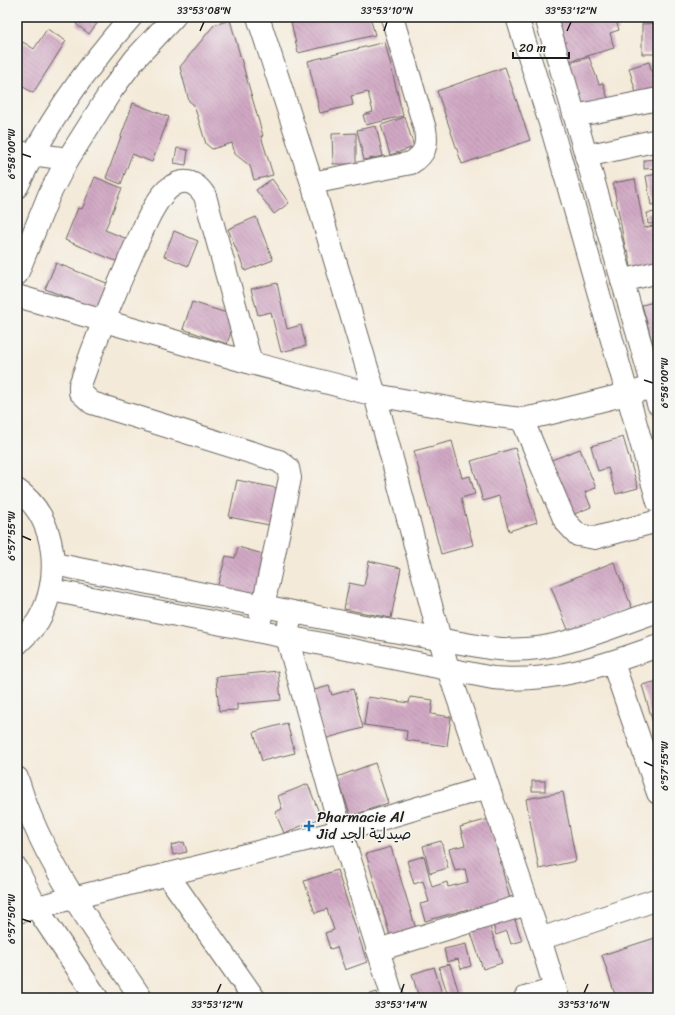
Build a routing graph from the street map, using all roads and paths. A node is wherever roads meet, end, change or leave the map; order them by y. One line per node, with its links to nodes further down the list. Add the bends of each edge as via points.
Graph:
1 (131, 17): 11 (street, via 88,68)
2 (174, 17): 13 (street, via 135,59 111,91)
3 (258, 17): 14 (street)
4 (392, 17): 14 (street, via 425,129 426,146 423,154 411,163)
5 (517, 17): 9 (street)
6 (546, 17): 8 (street)
7 (658, 98): 8 (street)
8 (577, 123): 9 (street); 12 (street)
9 (554, 136): 23 (street)
10 (658, 140): 12 (street)
11 (25, 153): 13 (street); 15 (street)
12 (586, 156): 18 (street)
13 (68, 159): 17 (street, via 49,195)
14 (312, 183): 24 (street)
15 (17, 187)
16 (658, 272): 18 (street)
17 (17, 274)
18 (622, 281): 22 (street)
19 (17, 296): 20 (street)
20 (103, 321): 21 (street); 21 (street, via 144,226 161,198 177,184 194,183 205,196); 31 (street, via 80,386 84,398 92,403 279,461 288,468 290,478)
21 (251, 363): 24 (street)
22 (656, 392): 23 (street)
23 (627, 394): 25 (street); 27 (street)
24 (375, 395): 25 (street); 36 (street)
25 (522, 419): 28 (street, via 565,521 578,536 595,538)
26 (17, 490): 29 (street, via 38,514 50,538)
27 (658, 502)
28 (658, 521)
29 (54, 564): 30 (street); 31 (street)
30 (51, 590): 34 (street); 37 (street, via 38,622)
31 (263, 606): 33 (street); 34 (street)
32 (658, 611): 36 (street, via 538,648 512,650)
33 (291, 612): 35 (street); 36 (street)
34 (258, 630): 35 (street)
35 (287, 637): 40 (street); 44 (street)
36 (440, 640): 40 (street)
37 (17, 644)
38 (658, 646): 39 (street)
39 (613, 663): 40 (street, via 535,680 493,678); 43 (street)
40 (448, 669): 42 (street)
41 (17, 778): 47 (street, via 30,816)
42 (488, 787): 44 (street); 49 (street)
43 (658, 793)
44 (341, 832): 46 (street); 52 (street)
45 (17, 869): 50 (street)
46 (167, 874): 47 (street); 56 (street)
47 (74, 897): 50 (street); 55 (street)
48 (658, 899): 51 (street)
49 (527, 904): 51 (street); 52 (street)
50 (26, 909): 54 (street)
51 (540, 939): 53 (street)
52 (378, 950): 57 (street)
53 (556, 994): 58 (street)
54 (97, 998)
55 (141, 998)
56 (254, 998)
57 (393, 998)
58 (525, 998)

